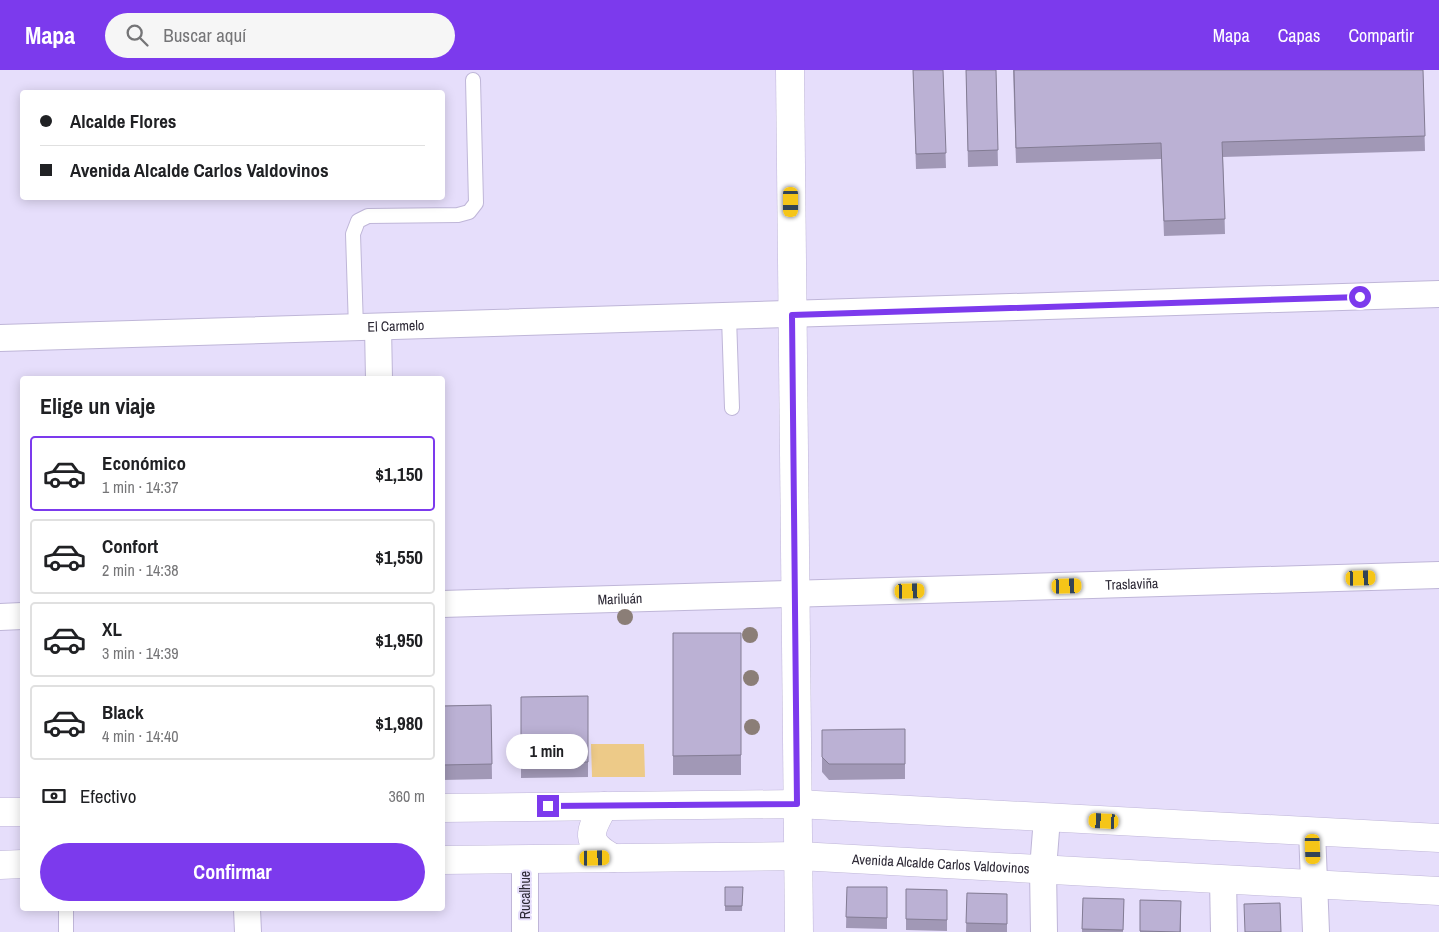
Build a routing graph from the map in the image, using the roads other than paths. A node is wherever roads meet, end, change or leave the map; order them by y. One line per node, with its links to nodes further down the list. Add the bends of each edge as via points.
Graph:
1 (790, 70): 4 (main road)
2 (473, 80): 6 (lane, via 476,203 469,212 458,215 368,216 358,221 353,234)
3 (1439, 294): 4 (street, El Carmelo)
4 (792, 315): 5 (street, El Carmelo); 11 (main road)
5 (729, 317): 6 (street, El Carmelo); 9 (lane)
6 (367, 327): 7 (street, El Carmelo); 8 (street)
7 (0, 338)
8 (378, 376)
9 (732, 408)
10 (1439, 575): 11 (street, Traslaviña)
11 (795, 594): 12 (street, Mariluán); 15 (main road)
12 (445, 604)
13 (0, 616): 14 (street)
14 (20, 616)
15 (797, 804): 17 (main road); 21 (main road); 24 (main road)
16 (565, 806): 17 (main road); 18 (main road); 25 (main road, via 579,835 573,850)
17 (604, 806): 26 (main road, via 592,830 592,840 596,849)
18 (445, 808)
19 (0, 812): 20 (main road)
20 (20, 812)
21 (1047, 818): 22 (main road); 31 (street)
22 (1312, 831): 23 (main road); 33 (street)
23 (1439, 838)
24 (798, 856): 26 (main road, Avenida Alcalde Carlos Valdovinos); 31 (main road, Avenida Alcalde Carlos Valdovinos); 40 (main road)
25 (559, 858): 26 (main road, Avenida Alcalde Carlos Valdovinos); 27 (main road, Avenida Alcalde Carlos Valdovinos)
26 (613, 858)
27 (525, 859): 28 (main road, Avenida Alcalde Carlos Valdovinos); 39 (street, Rucalhue)
28 (445, 860)
29 (20, 864): 30 (main road)
30 (0, 865)
31 (1043, 869): 32 (main road, Avenida Alcalde Carlos Valdovinos); 41 (street)
32 (1223, 879): 33 (main road, Avenida Alcalde Carlos Valdovinos); 42 (street)
33 (1314, 884): 34 (main road, Avenida Alcalde Carlos Valdovinos); 43 (street)
34 (1439, 891)
35 (66, 911): 37 (lane)
36 (247, 911): 38 (street)
37 (66, 932)
38 (248, 932)
39 (525, 932)
40 (800, 932)
41 (1044, 932)
42 (1224, 932)
43 (1316, 932)

